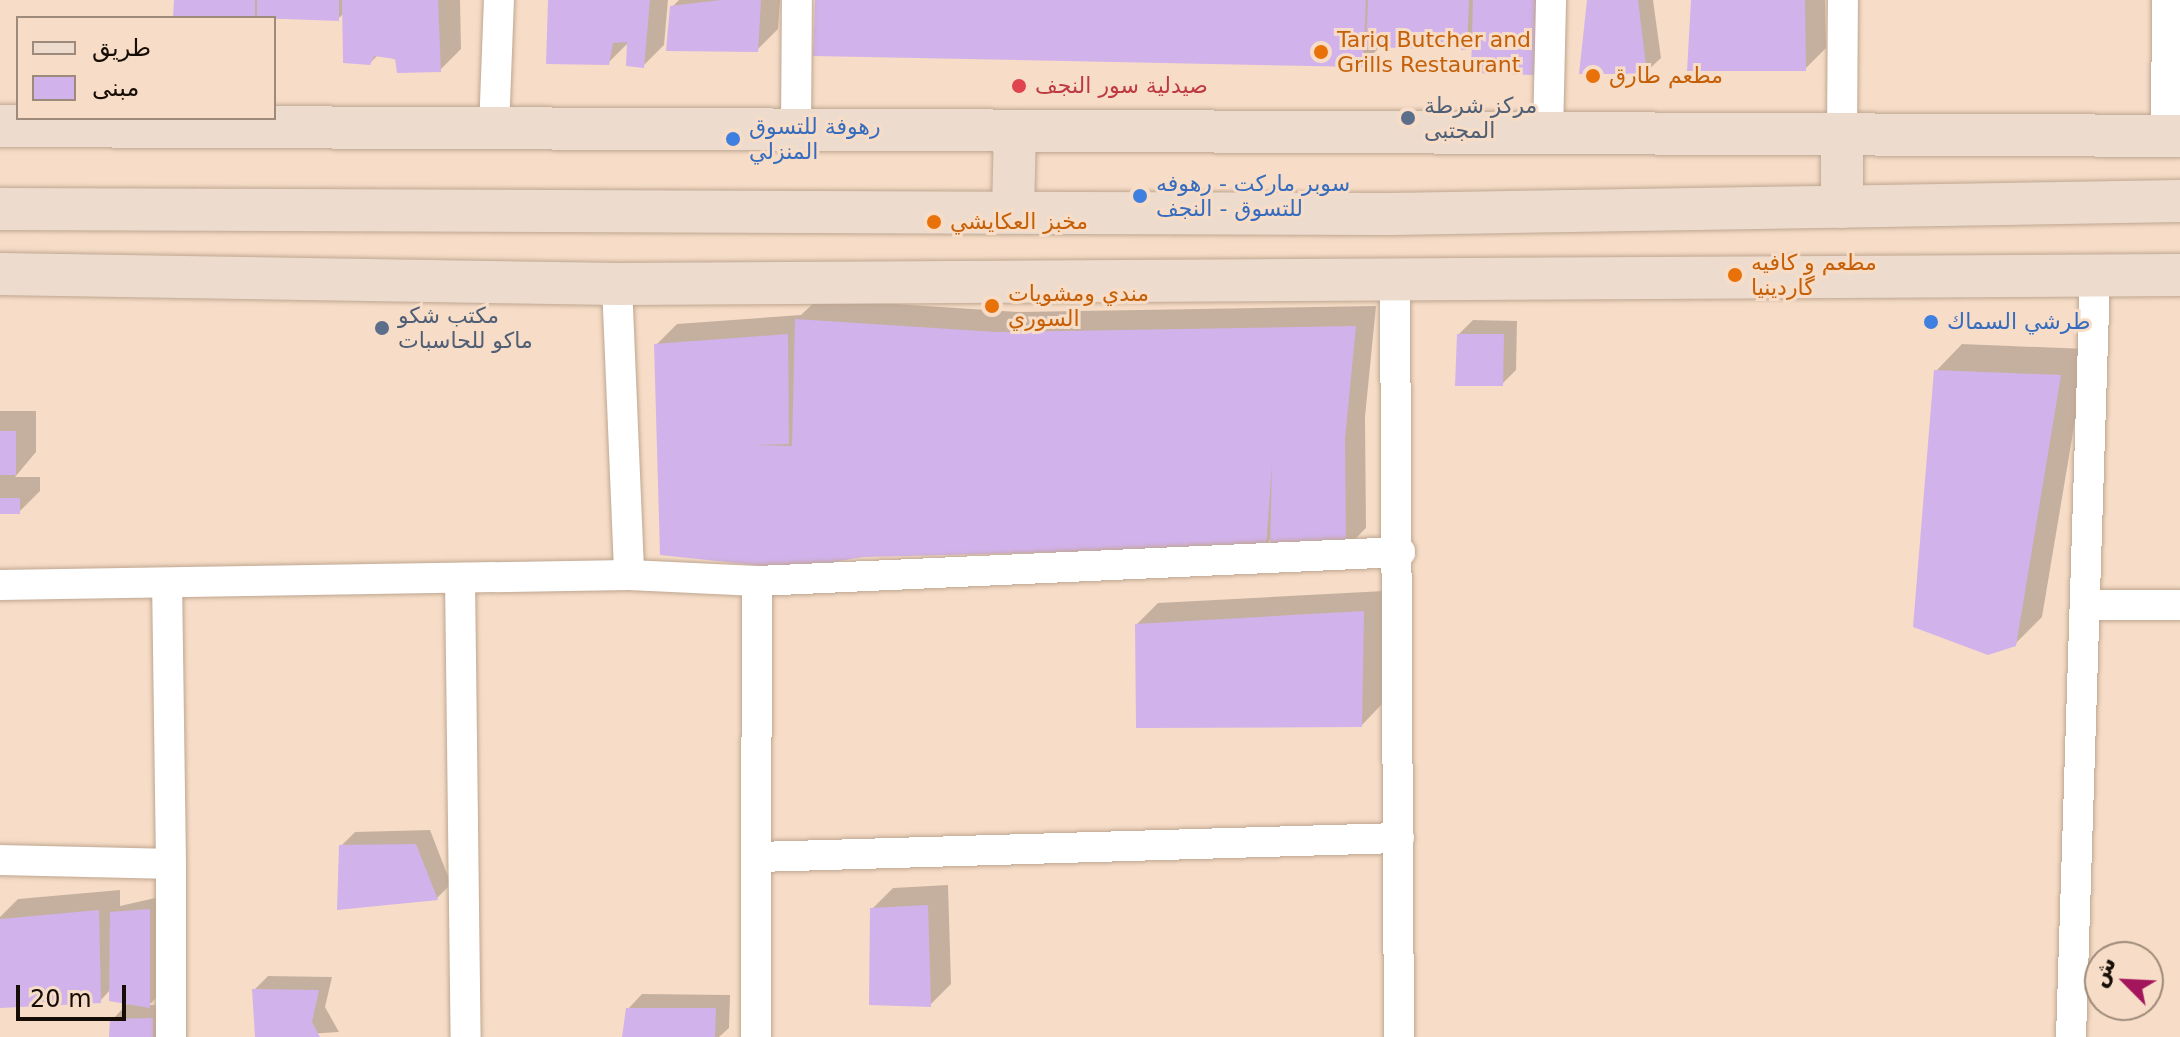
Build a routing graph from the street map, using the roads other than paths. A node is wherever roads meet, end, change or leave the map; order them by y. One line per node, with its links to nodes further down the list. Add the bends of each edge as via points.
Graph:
1 (499, 0): 7 (street)
2 (797, 0): 8 (street)
3 (1551, 0): 10 (street)
4 (1843, 0): 11 (street)
5 (2167, 0): 12 (street)
6 (0, 126): 7 (main road)
7 (494, 129): 8 (main road)
8 (796, 130): 9 (main road)
9 (1015, 131): 10 (main road); 16 (main road)
10 (1548, 134): 11 (main road)
11 (1842, 135): 12 (main road); 14 (main road)
12 (2173, 136)
13 (2180, 201): 14 (main road)
14 (1842, 207): 16 (main road)
15 (0, 209): 17 (main road)
16 (1013, 212): 17 (main road)
17 (228, 213): 20 (main road)
18 (0, 274): 20 (main road)
19 (2180, 275): 21 (main road)
20 (230, 278): 22 (main road)
21 (2095, 278): 23 (main road); 30 (street)
22 (617, 284): 23 (main road); 25 (street)
23 (1395, 284): 24 (street)
24 (1400, 552): 27 (street); 32 (street)
25 (629, 575): 26 (street); 27 (street)
26 (460, 578): 28 (street); 37 (street)
27 (757, 581): 33 (street)
28 (167, 584): 29 (street); 35 (street)
29 (0, 585)
30 (2087, 605): 31 (street); 40 (street)
31 (2180, 605)
32 (1399, 838): 33 (street); 39 (street)
33 (758, 857): 38 (street)
34 (0, 860): 35 (street)
35 (171, 864): 36 (street)
36 (171, 1037)
37 (466, 1037)
38 (756, 1037)
39 (1399, 1037)
40 (2071, 1037)

